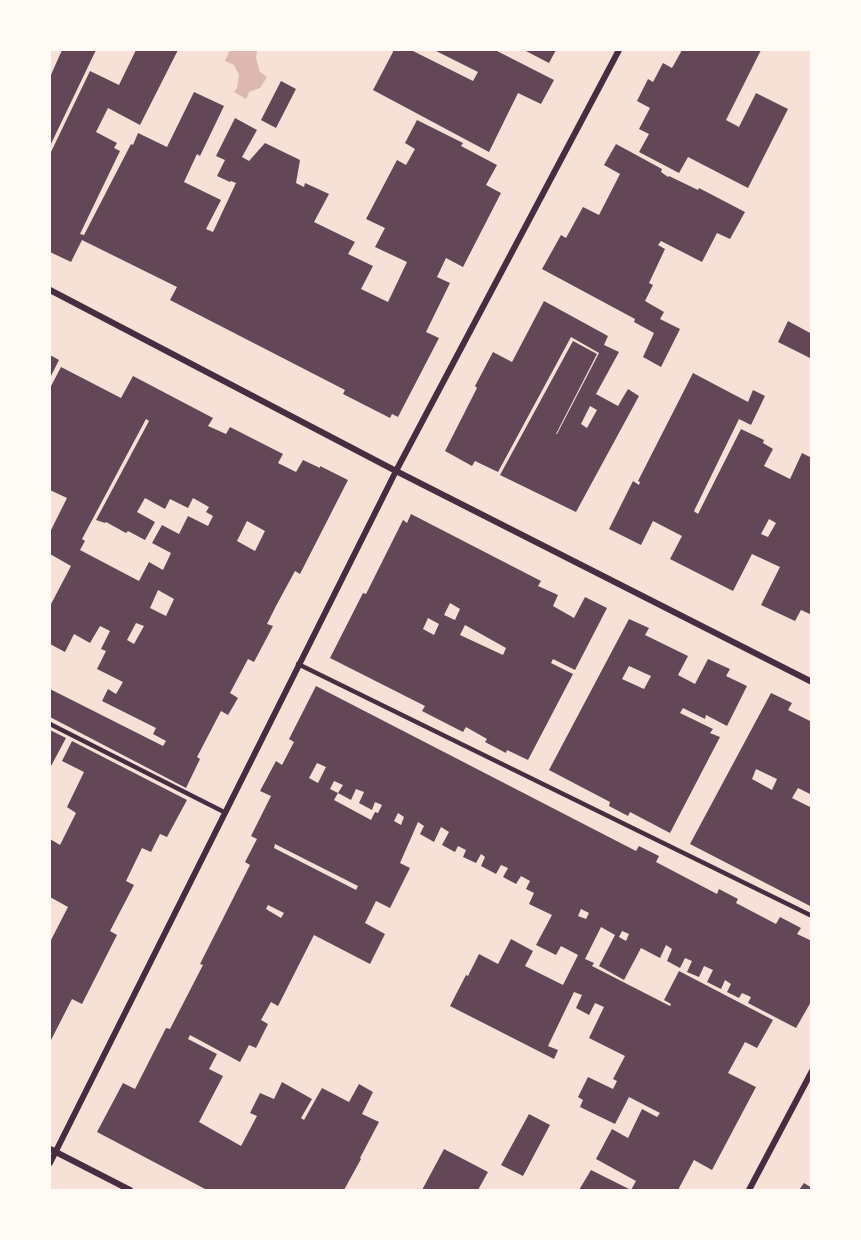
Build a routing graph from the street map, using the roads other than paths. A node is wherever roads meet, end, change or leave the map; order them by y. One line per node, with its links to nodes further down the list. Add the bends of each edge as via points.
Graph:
1 (619, 50): 3 (street)
2 (50, 290): 3 (street)
3 (396, 471): 4 (street); 5 (street)
4 (298, 664): 7 (street); 8 (lane)
5 (812, 682)
6 (50, 724): 7 (lane)
7 (224, 812): 10 (street)
8 (812, 916)
9 (812, 1071): 13 (street)
10 (52, 1151): 11 (street); 12 (street)
11 (50, 1163)
12 (130, 1191)
13 (749, 1191)

